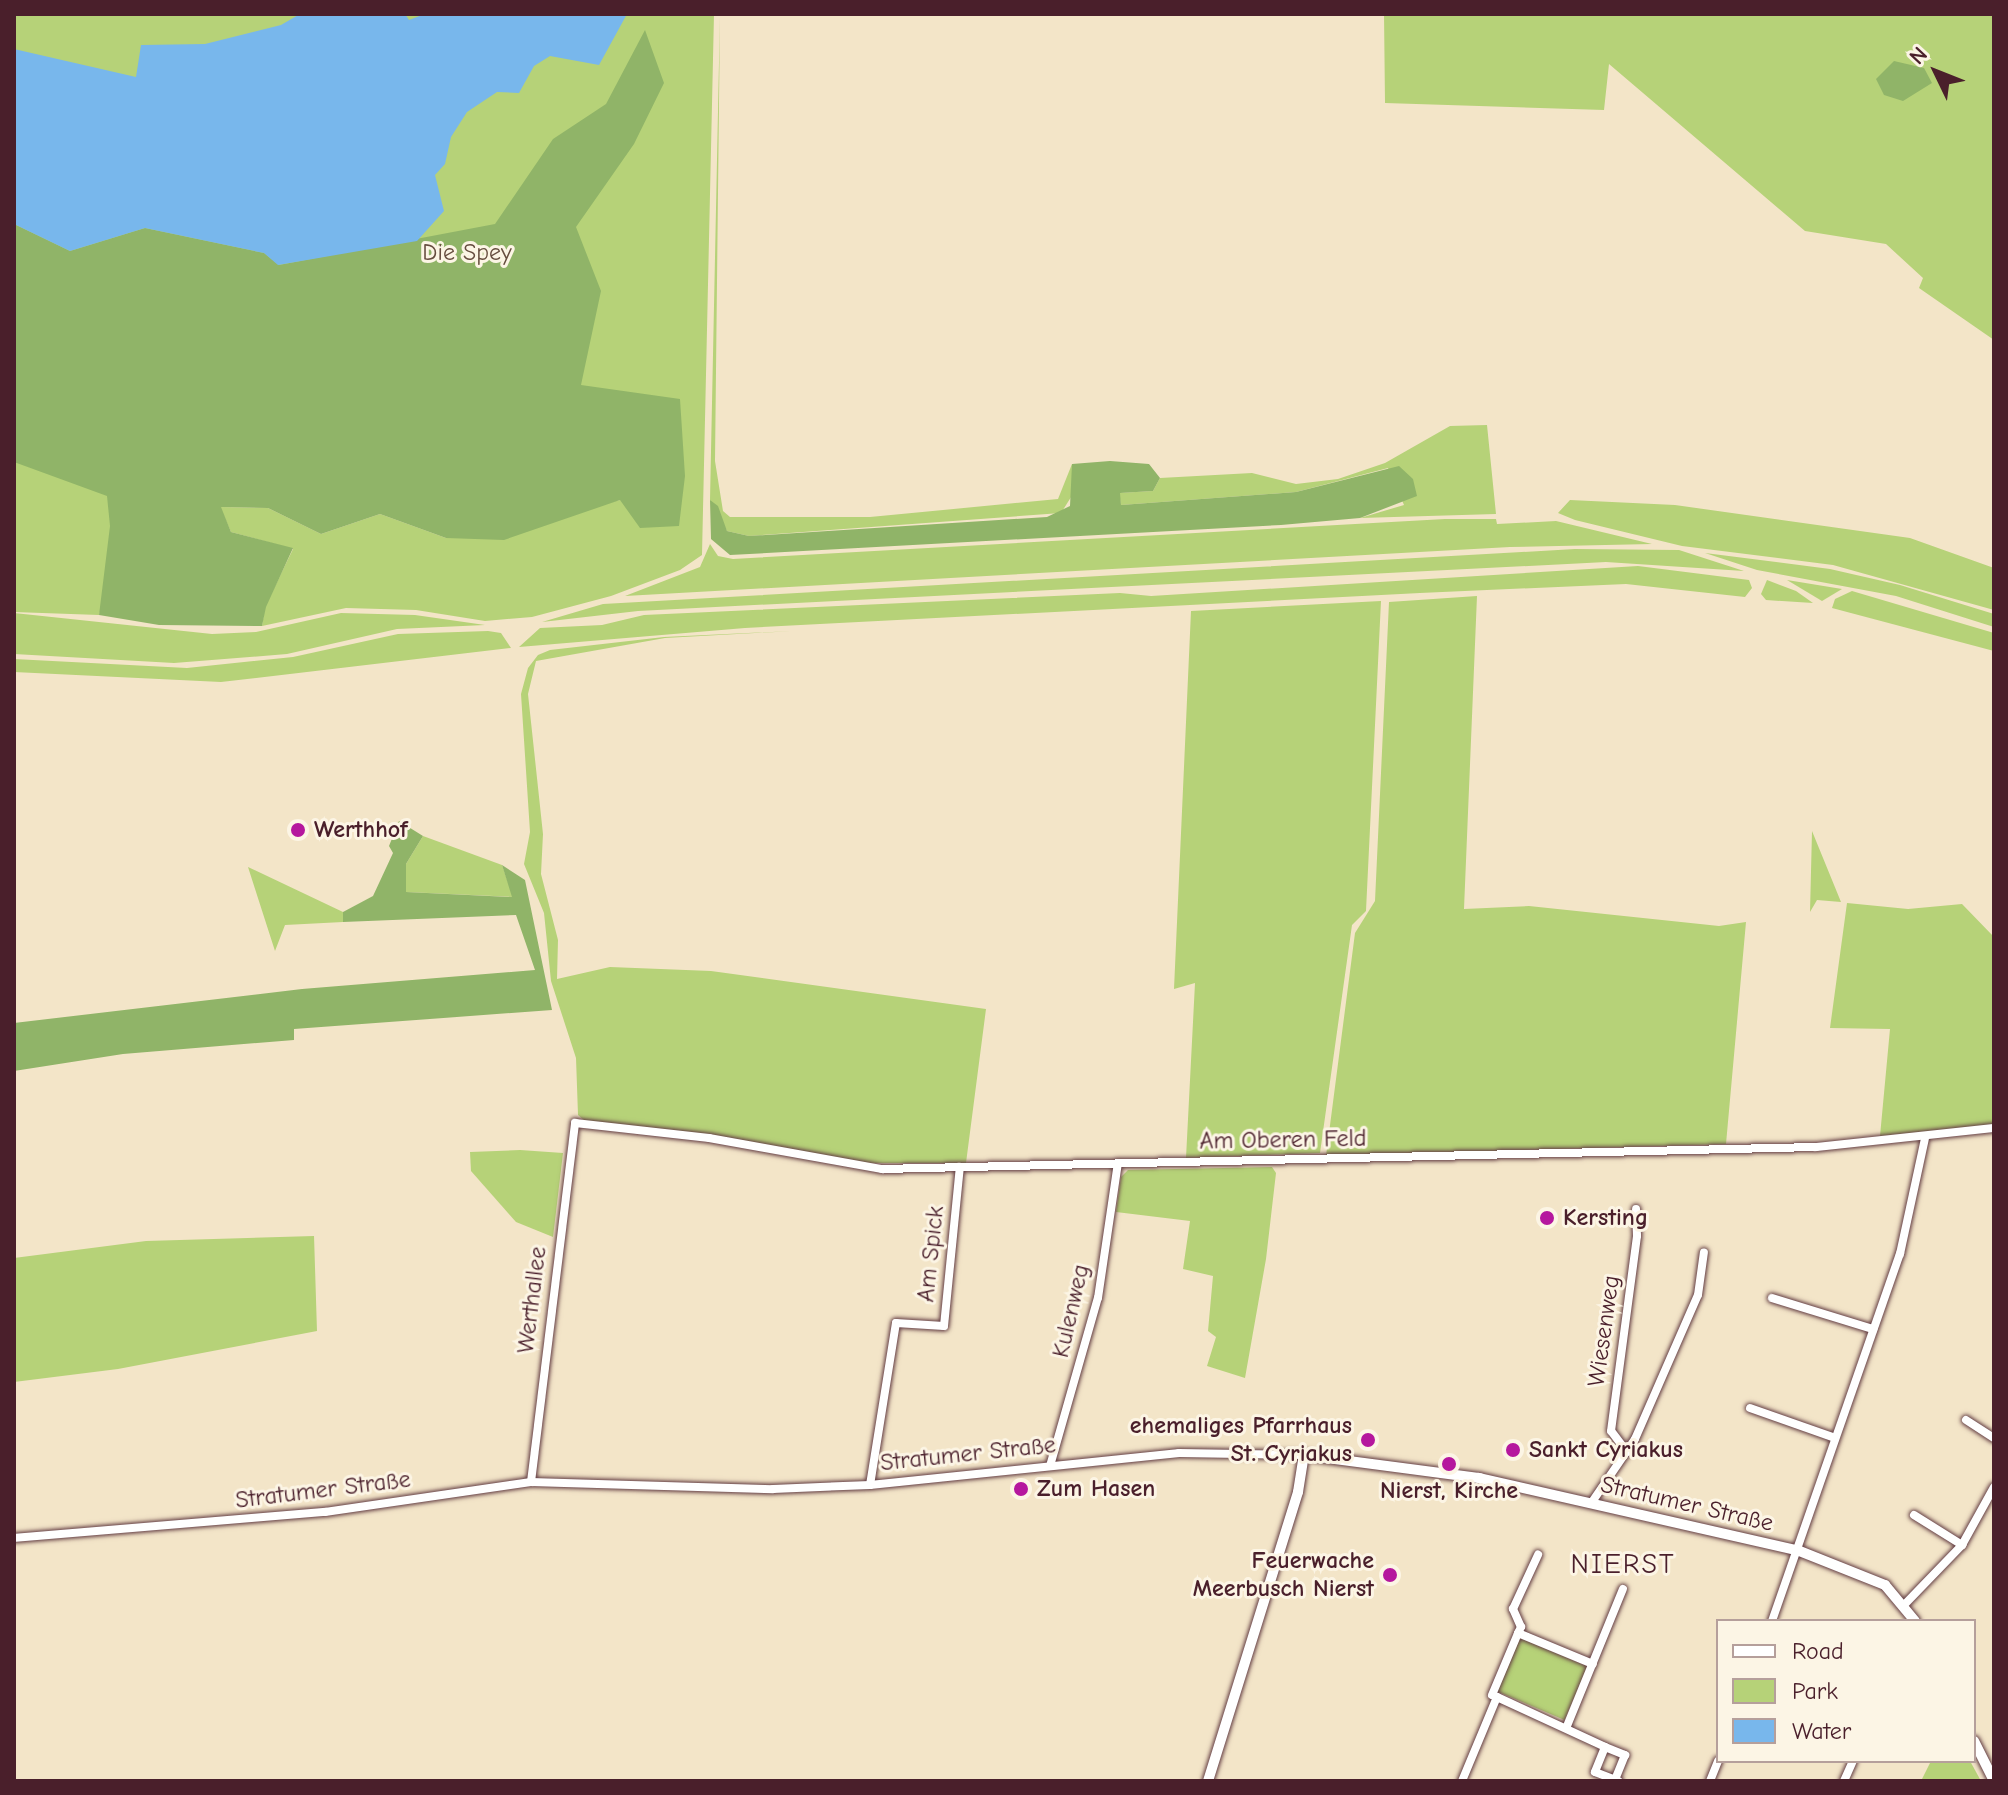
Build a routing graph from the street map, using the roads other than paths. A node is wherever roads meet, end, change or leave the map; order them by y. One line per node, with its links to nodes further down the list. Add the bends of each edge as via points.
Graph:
1 (575, 1123): 5 (street, Am Oberen Feld, via 709,1138 854,1167); 17 (street, Werthallee)
2 (1994, 1128): 3 (street, Am Oberen Feld)
3 (1925, 1138): 4 (street, Am Oberen Feld, via 1816,1147); 9 (street, via 1900,1254)
4 (1118, 1163): 5 (street, Am Oberen Feld); 16 (street, Kulenweg, via 1098,1298)
5 (960, 1167): 18 (street, Am Spick, via 944,1326 896,1323)
6 (1636, 1209): 14 (street, Wiesenweg, via 1637,1236 1611,1431)
7 (1704, 1252): 14 (street, via 1694,1304)
8 (1772, 1298): 9 (street)
9 (1873, 1329): 12 (street)
10 (1750, 1408): 12 (street)
11 (1966, 1420): 13 (street)
12 (1835, 1438): 24 (street)
13 (1994, 1438)
14 (1627, 1452): 20 (street)
15 (1304, 1455): 16 (street, Stratumer Straße, via 1234,1450); 20 (street, Stratumer Straße, via 1424,1468); 37 (street, via 1298,1492)
16 (1050, 1466): 18 (street, Stratumer Straße)
17 (531, 1482): 18 (street, Stratumer Straße, via 773,1489); 22 (street, Stratumer Straße, via 325,1512)
18 (870, 1485)
19 (1994, 1487): 23 (street)
20 (1592, 1502): 24 (street, Stratumer Straße)
21 (1914, 1515): 23 (street)
22 (14, 1538)
23 (1962, 1545): 27 (street)
24 (1797, 1550): 27 (street, Stratumer Straße, via 1885,1585); 28 (street)
25 (1538, 1555): 30 (street, via 1513,1609 1521,1627)
26 (1623, 1589): 31 (street)
27 (1906, 1603): 29 (street)
28 (1773, 1619)
29 (1914, 1619)
30 (1518, 1633): 31 (street); 32 (street, via 1492,1695)
31 (1593, 1664): 33 (street)
32 (1497, 1697): 33 (street); 38 (street)
33 (1567, 1726): 35 (street, via 1576,1736)
34 (1976, 1745): 39 (street)
35 (1605, 1747): 36 (street, via 1625,1755); 36 (street, via 1595,1772)
36 (1617, 1780)
37 (1208, 1781)
38 (1462, 1781)
39 (1994, 1781)

